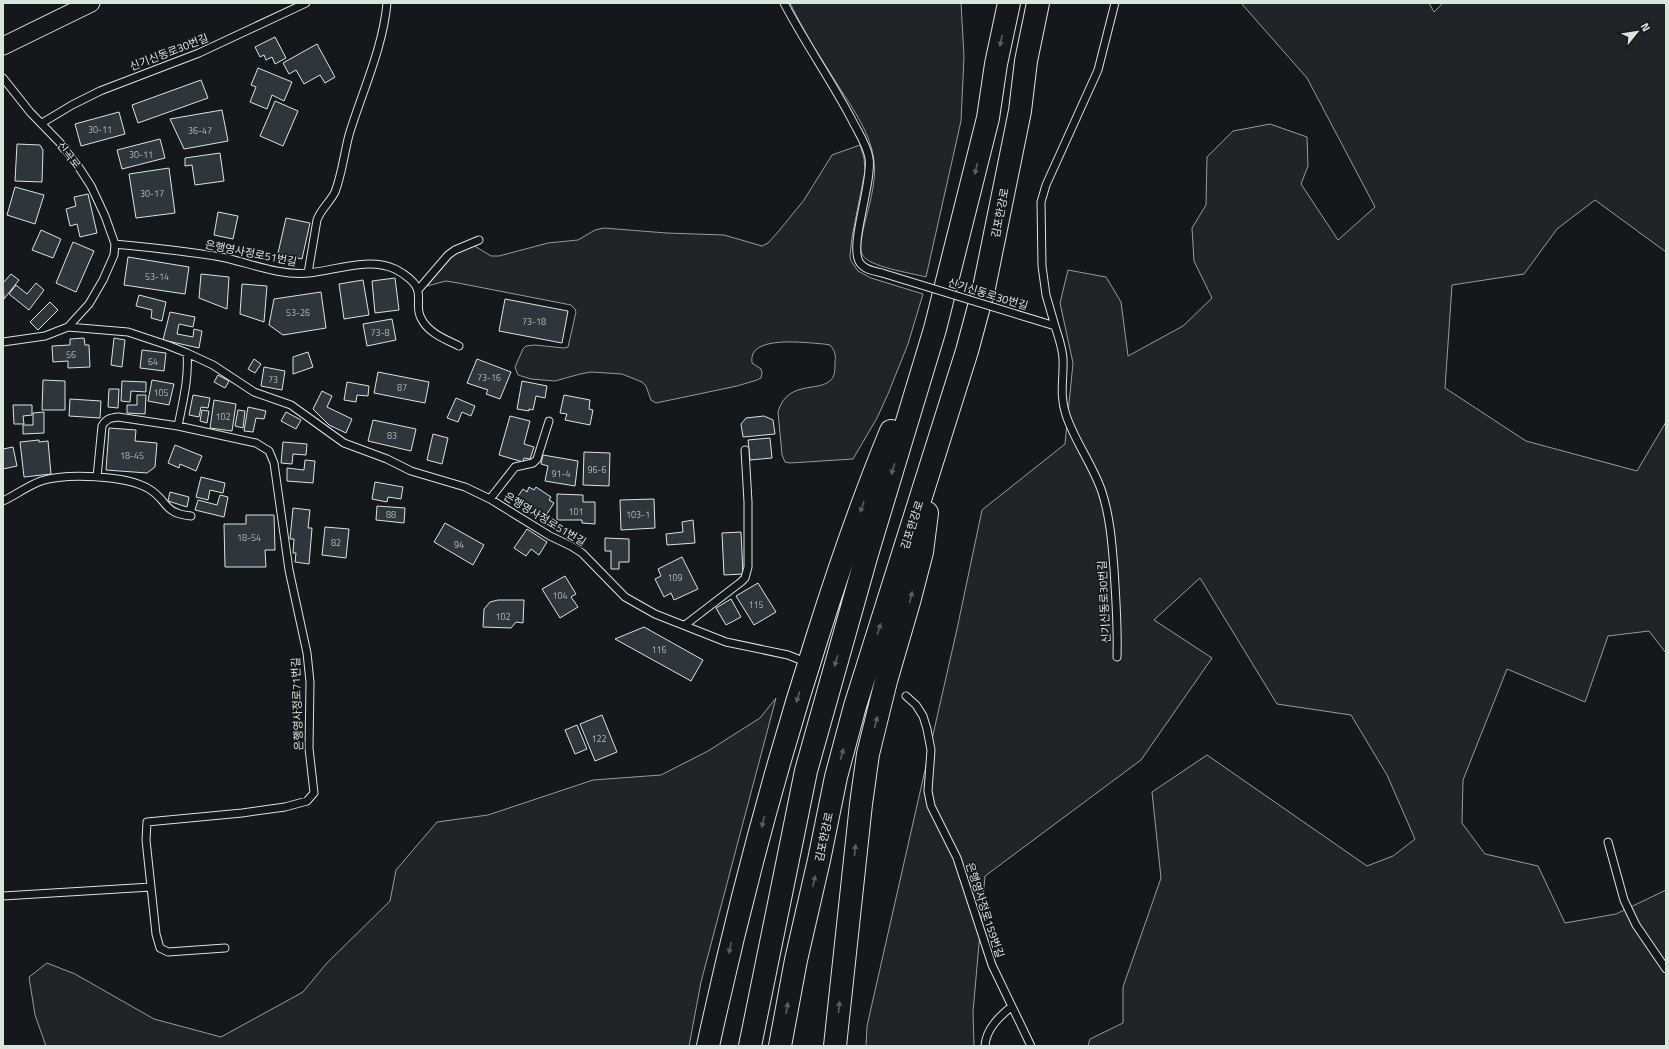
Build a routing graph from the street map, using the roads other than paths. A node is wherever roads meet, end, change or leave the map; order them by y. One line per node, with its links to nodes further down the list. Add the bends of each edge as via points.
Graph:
1 (90, 3): 8 (street)
2 (306, 3): 10 (lane, 신기신동로30번길, via 199,53 100,91 72,104)
3 (387, 3): 13 (lane, via 375,57 349,136 336,190 319,213)
4 (784, 3): 15 (lane, 신기신동로30번길, bridge, via 867,149 870,171 857,241 857,259 861,265)
5 (1009, 3): 17 (highway, one-way to 17, via 988,118)
6 (1038, 3): 24 (highway, 김포한강로, via 1026,61 1020,111 984,288)
7 (1115, 3): 15 (lane, via 1098,70 1040,202 1043,283)
8 (3, 46)
9 (3, 78): 10 (lane, 신곡로)
10 (42, 123): 12 (lane, 신곡로, via 63,146 91,186)
11 (479, 240): 14 (lane, via 448,255)
12 (115, 244): 13 (lane, 은행영사정로51번길, via 182,251 296,274); 16 (lane, 은행영사정로51번길, via 114,255 103,280 89,304)
13 (308, 273): 14 (lane, 은행영사정로51번길, via 366,264 381,265 404,274)
14 (418, 290): 19 (lane, via 418,310 424,324 431,331)
15 (1055, 326): 30 (lane, 신기신동로30번길, via 1063,359 1062,392 1065,414 1096,475 1106,506 1118,618)
16 (68, 327): 18 (lane, 은행영사정로51번길, via 45,336); 20 (lane, 은행영사정로51번길, via 128,332)
17 (935, 329): 39 (highway, one-way to 39, via 881,456 843,556 800,690 782,747 733,934); 40 (highway, one-way to 40, via 867,554 808,764)
18 (3, 342)
19 (459, 346)
20 (187, 353): 22 (lane, via 187,382); 26 (lane, 은행영사정로51번길, via 213,365 254,392 291,405 344,443 411,471 465,487)
21 (549, 421): 26 (lane, 은행영사정로51번길, via 537,459 533,464 518,465 513,469)
22 (178, 426): 25 (lane, 은행영사정로71번길, via 118,418 105,420 102,426); 34 (lane, 은행영사정로71번길, via 256,443 264,447 271,456 289,570 307,653 310,682 309,748 314,793 307,801 284,807 242,814 147,822 146,840)
23 (745, 450): 29 (lane, via 748,502 746,573 740,582)
24 (934, 458): 41 (highway, 김포한강로, one-way to 24, via 836,777 855,706); 42 (highway, one-way to 24, via 868,754 922,552)
25 (97, 477): 27 (lane, via 42,481 25,487); 28 (lane, via 141,484 152,491 168,509 178,515)
26 (490, 499): 29 (lane, 은행영사정로51번길, via 582,553 615,588 636,604)
27 (3, 501)
28 (191, 516)
29 (685, 625): 31 (lane, 은행영사정로51번길, via 726,642)
30 (1117, 657)
31 (798, 658)
32 (906, 696): 38 (lane, 은행영사정로159번길, via 916,705 927,729 931,750 928,791 932,806 957,858 992,964)
33 (1608, 842): 37 (lane, via 1624,900 1636,925)
34 (151, 887): 35 (lane); 36 (lane, 은행영사정로71번길, via 160,948 168,952)
35 (3, 896)
36 (225, 948)
37 (1666, 969)
38 (1011, 1007): 43 (lane, via 990,1029); 44 (lane, 은행영사정로159번길)
39 (708, 1046)
40 (750, 1046)
41 (780, 1046)
42 (835, 1046)
43 (985, 1046)
44 (1031, 1046)

